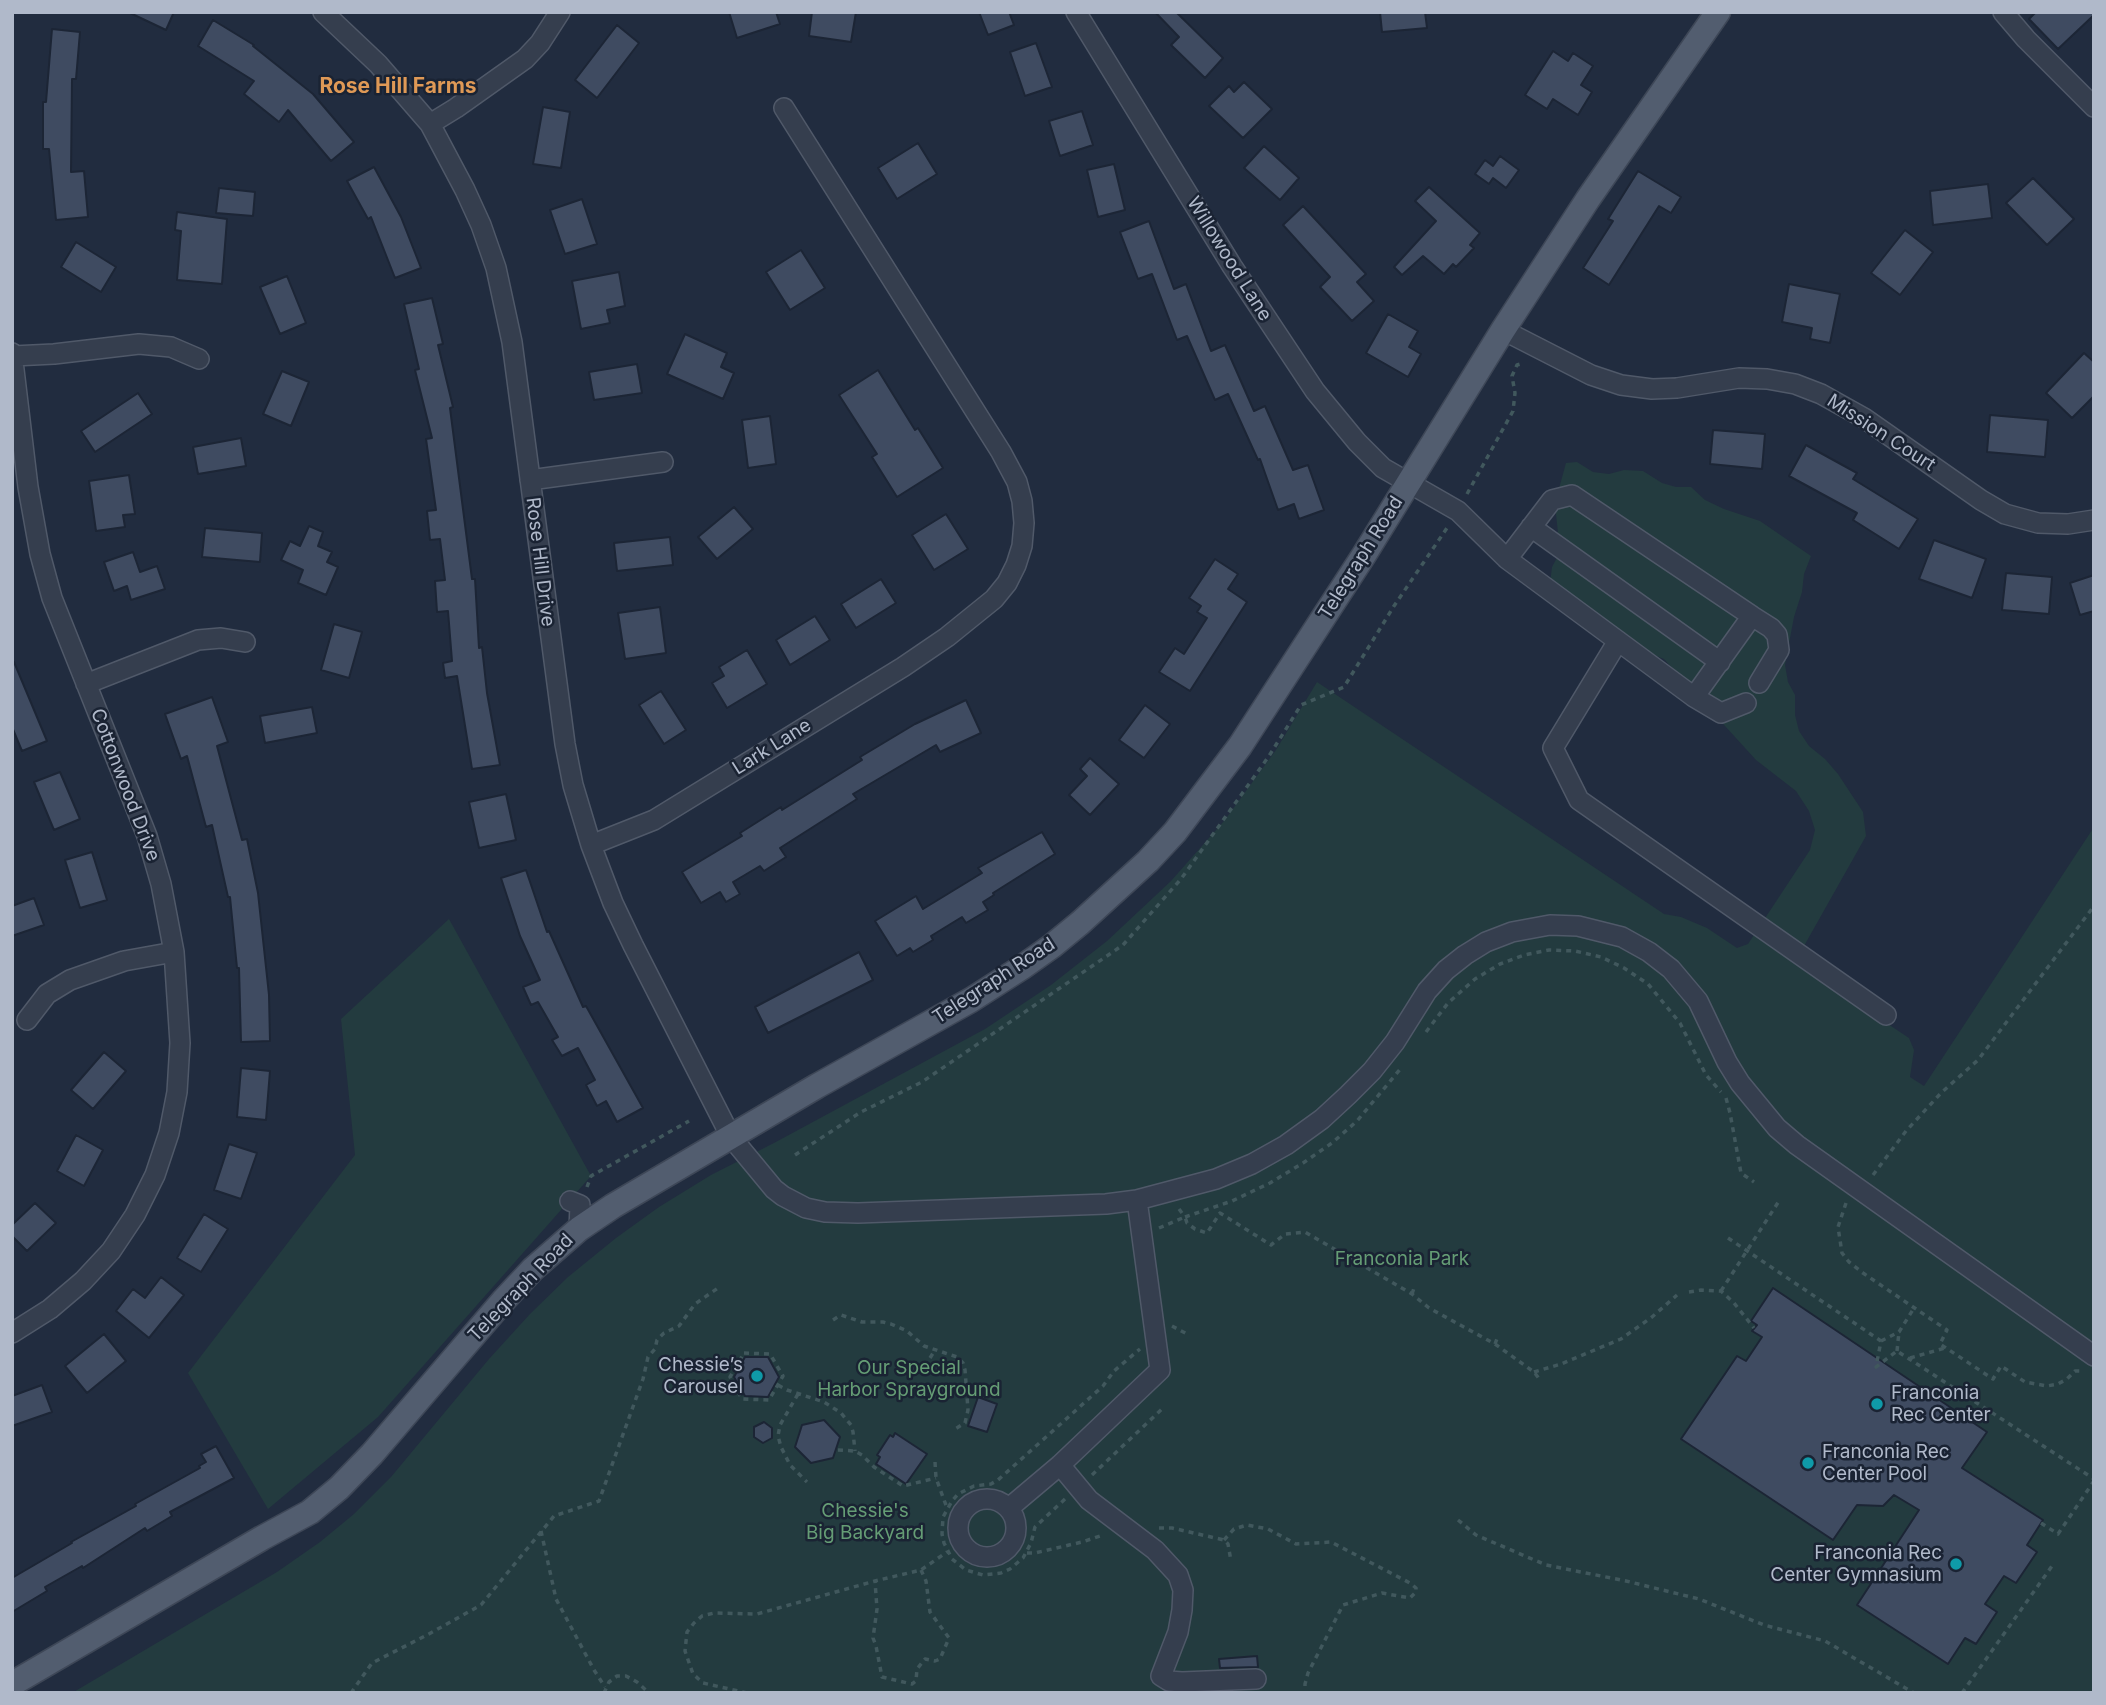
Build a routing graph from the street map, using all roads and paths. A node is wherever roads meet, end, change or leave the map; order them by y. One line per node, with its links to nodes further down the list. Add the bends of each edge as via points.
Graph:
1 (323, 12): 8 (street, Rose Hill Drive, via 378,64)
2 (560, 12): 8 (street, via 525,59)
3 (1076, 12): 14 (street, Willowood Lane, via 1232,266 1315,391 1357,442 1383,468)
4 (1718, 12): 9 (main road, Telegraph Road)
5 (2003, 12): 6 (street)
6 (2094, 107)
7 (784, 108): 26 (street, Lark Lane, via 1001,452 1022,501 1022,546 1007,583 994,599 904,667 654,820)
8 (430, 124): 13 (street, Rose Hill Drive, via 465,190 496,268 512,342)
9 (1503, 330): 14 (main road, Telegraph Road); 15 (street, Mission Court, via 1591,375 1621,384 1677,388 1739,378 1795,384 1864,418 2005,514 2038,523)
10 (13, 354): 11 (street, via 139,344 171,347); 23 (street, Cottonwood Drive, via 40,554)
11 (199, 359)
12 (663, 461): 13 (street)
13 (530, 480): 26 (street, Rose Hill Drive, via 565,744)
14 (1408, 484): 17 (street, Willowood Lane, via 1458,511); 34 (main road, Telegraph Road, via 1240,746 1149,860 1080,923 1021,968)
15 (2094, 520)
16 (1531, 527): 17 (street); 18 (street, via 1552,500 1572,495); 21 (street)
17 (1507, 559): 19 (street, Willowood Lane)
18 (1752, 616): 21 (street); 22 (street, via 1777,635 1779,649)
19 (1618, 641): 24 (street, Willowood Lane); 29 (street, via 1553,748 1579,800)
20 (244, 642): 23 (street, via 198,639)
21 (1720, 662): 24 (street)
22 (1759, 683)
23 (86, 684): 28 (street, Cottonwood Drive, via 147,836)
24 (1694, 697): 25 (street, Willowood Lane, via 1721,713)
25 (1746, 703)
26 (591, 845): 34 (street, Rose Hill Drive, via 633,945)
27 (2094, 906): 36 (path, via 1978,1060 1941,1093)
28 (174, 952): 30 (street, via 124,961 71,980 47,994); 54 (street, Cottonwood Drive, via 180,1021 177,1092 155,1175 111,1251 50,1309)
29 (1886, 1015)
30 (27, 1020)
31 (1420, 1040): 35 (path, via 1448,1003 1500,964 1549,950 1601,957 1648,984 1680,1023 1706,1075 1727,1099 1741,1173)
32 (1405, 1062): 41 (path, via 1357,1121 1332,1143 1270,1183)
33 (689, 1121): 40 (path, via 591,1176)
34 (731, 1137): 37 (street, Rose Hill Drive, via 774,1189 806,1208 825,1212); 40 (main road, Telegraph Road, via 612,1206)
35 (1754, 1182)
36 (1854, 1194): 37 (street, Rose Hill Drive, via 1777,1128 1752,1100 1727,1062 1698,1001 1671,969 1649,951 1609,932 1550,925 1486,942 1446,970 1372,1071 1322,1119 1286,1145 1216,1179); 50 (path, via 1838,1227 1842,1253); 64 (street, Rose Hill Drive)
37 (1137, 1200): 74 (street, via 1160,1370)
38 (1779, 1201): 43 (path)
39 (1177, 1207): 41 (path)
40 (576, 1211): 89 (main road, Telegraph Road, via 533,1269 339,1488 310,1512)
41 (1185, 1217): 48 (path, via 1195,1229 1207,1233 1220,1213 1271,1245 1285,1234 1305,1232)
42 (1728, 1238): 43 (path)
43 (1748, 1251): 47 (path); 56 (path)
44 (1415, 1285): 48 (path)
45 (718, 1287): 82 (path, via 695,1304 679,1326 657,1339 599,1501 554,1516)
46 (1689, 1292): 47 (path)
47 (1721, 1292): 52 (path)
48 (1412, 1294): 57 (path)
49 (1677, 1295): 66 (path, via 1621,1339)
50 (1914, 1308): 53 (path); 59 (path, via 1947,1330 1940,1344)
51 (833, 1320): 60 (path, via 841,1315 891,1324)
52 (1754, 1328)
53 (1899, 1332): 56 (path); 61 (path)
54 (12, 1333)
55 (1498, 1336): 57 (path)
56 (1881, 1341): 61 (path, via 1876,1367)
57 (1494, 1344): 66 (path)
58 (1144, 1346): 65 (path)
59 (1945, 1348): 62 (path); 64 (path, via 1993,1380 2001,1366 2025,1382 2047,1386)
60 (935, 1350): 63 (path); 70 (path, via 963,1363 968,1418)
61 (1897, 1351): 62 (path)
62 (1910, 1358): 76 (path)
63 (930, 1359)
64 (2091, 1363)
65 (1114, 1371)
66 (1534, 1372): 67 (path)
67 (1539, 1380)
68 (778, 1385): 68 (path, via 783,1376 770,1354 744,1353 730,1377 743,1399 769,1400); 69 (path)
69 (798, 1394): 72 (path, via 841,1413 851,1425); 77 (path, via 778,1436 790,1465)
70 (955, 1429)
71 (838, 1450): 72 (path)
72 (855, 1451): 75 (path, via 903,1486)
73 (935, 1462): 75 (path)
74 (1060, 1465): 79 (street); 88 (street, via 1089,1500 1155,1550 1178,1575 1182,1610 1161,1676 1182,1682)
75 (936, 1478): 78 (path)
76 (2094, 1480): 81 (path, via 2060,1535)
77 (807, 1482)
78 (947, 1508)
79 (1009, 1508)
80 (1458, 1520): 96 (path, via 1476,1535 1546,1565 1699,1599 1764,1625 1825,1641)
81 (2041, 1523)
82 (541, 1531): 90 (path, via 556,1599); 91 (path, via 481,1605 372,1663)
83 (947, 1551): 86 (path)
84 (1231, 1561): 95 (path, via 1224,1540 1238,1527 1258,1525 1296,1544 1331,1542 1416,1588 1410,1598 1382,1593 1343,1605 1308,1672)
85 (2052, 1566): 97 (path)
86 (920, 1570): 87 (path); 87 (path, via 930,1612 949,1638 940,1659 925,1659 912,1684 882,1678 873,1638)
87 (875, 1581): 94 (path, via 757,1614 702,1616 687,1632 685,1651 693,1674 703,1684)
88 (1256, 1679)
89 (12, 1684)
90 (605, 1687): 92 (path); 93 (path, via 617,1676 626,1676)
91 (351, 1693)
92 (604, 1693)
93 (649, 1693)
94 (747, 1693)
95 (1306, 1693)
96 (1913, 1693)
97 (1962, 1693)

